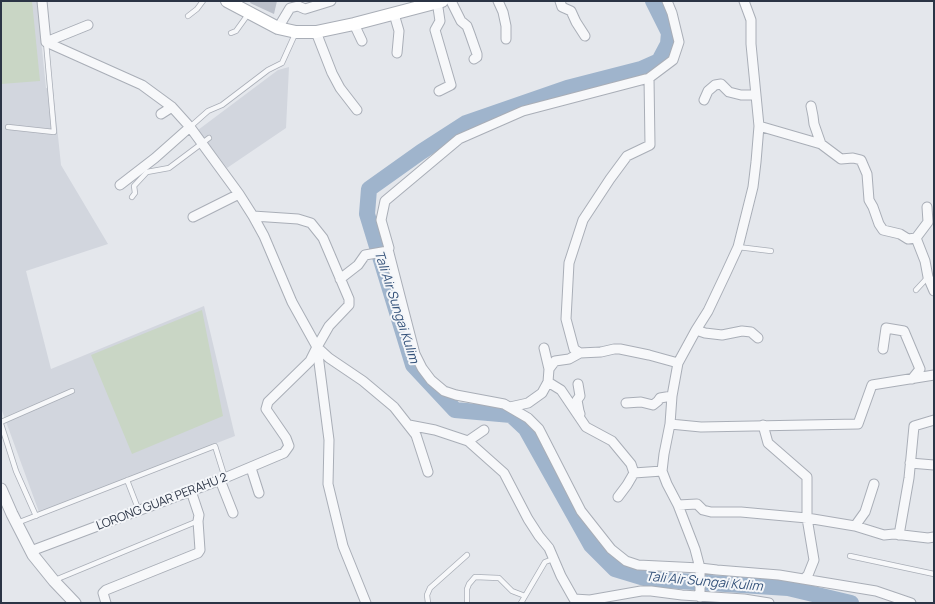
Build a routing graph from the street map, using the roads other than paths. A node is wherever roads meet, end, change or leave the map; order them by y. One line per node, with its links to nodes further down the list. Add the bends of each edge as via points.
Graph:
1 (42, 1): 26 (street)
2 (203, 1): 16 (lane)
3 (227, 1): 14 (main road)
4 (331, 1): 12 (street, via 305,9)
5 (438, 1): 11 (main road); 30 (street, via 440,21 435,30 451,84)
6 (450, 1): 28 (street, via 461,22 467,26 477,54)
7 (498, 1): 24 (street, via 506,26)
8 (560, 1): 23 (street, via 562,7 571,11)
9 (667, 1): 29 (street, via 679,42 673,60)
10 (744, 1): 31 (street, via 751,20)
11 (420, 4): 13 (main road)
12 (288, 5): 19 (street)
13 (408, 5): 15 (main road)
14 (249, 13): 19 (main road); 22 (lane, via 236,31)
15 (394, 14): 17 (main road); 27 (street, via 399,31)
16 (188, 16)
17 (354, 24): 21 (main road); 25 (street)
18 (88, 25): 26 (street)
19 (278, 28): 20 (main road)
20 (296, 32): 21 (main road); 39 (lane, via 282,63 268,70 222,105 208,111)
21 (316, 32): 35 (street, via 332,73)
22 (230, 33)
23 (585, 36)
24 (506, 39)
25 (362, 41)
26 (46, 42): 34 (street, via 142,85); 38 (lane, via 54,132)
27 (397, 53)
28 (474, 59)
29 (649, 78): 50 (street, via 523,111 459,138 385,201 381,220 389,248); 61 (street, via 650,145 626,156 610,179 583,220 569,263 566,319 574,349)
30 (439, 91)
31 (756, 95): 32 (street, via 741,96 729,92 721,84 708,91); 37 (street)
32 (704, 100)
33 (811, 106): 41 (street)
34 (172, 107): 36 (street); 39 (street)
35 (357, 110)
36 (161, 114)
37 (758, 126): 41 (street); 49 (street, via 753,187)
38 (8, 127)
39 (190, 127): 40 (street); 42 (street)
40 (206, 141): 43 (street); 44 (lane, via 170,168 147,172 134,186 135,193)
41 (821, 144): 48 (street, via 841,159 861,160 867,174 869,200 883,230 908,239)
42 (120, 185)
43 (239, 194): 46 (street); 47 (street)
44 (132, 197)
45 (927, 207): 48 (street, via 928,222)
46 (253, 216): 53 (street, via 298,219 311,223 323,238); 58 (street, via 292,302)
47 (194, 217)
48 (916, 238): 52 (street)
49 (738, 247): 51 (lane); 56 (street, via 708,311)
50 (386, 251): 53 (street, via 365,255 358,265); 71 (street, via 415,354 431,380 444,391)
51 (771, 251)
52 (928, 277): 54 (lane); 55 (street)
53 (340, 279): 58 (street, via 349,305 329,326)
54 (916, 290)
55 (934, 290)
56 (696, 330): 57 (street, via 722,335 751,332); 62 (street)
57 (758, 338)
58 (317, 347): 75 (street, via 394,407); 82 (street, LORONG GUAR PERAHU 2, via 310,361 268,402 266,410 289,446 284,454); 116 (street, via 330,440 328,484 343,546)
59 (544, 348): 63 (street)
60 (883, 349): 65 (street, via 886,328 904,331 920,369)
61 (580, 353): 62 (street, via 620,349); 63 (street, via 555,361)
62 (678, 363): 69 (street)
63 (549, 369): 66 (street)
64 (934, 375): 65 (street)
65 (912, 379): 76 (street, via 872,385 858,424)
66 (548, 382): 71 (street, via 542,393 528,403); 77 (street, via 561,390)
67 (578, 384): 77 (street, via 579,411)
68 (72, 391): 73 (lane)
69 (672, 396): 70 (street, via 660,398 653,405 641,402); 74 (street)
70 (626, 403)
71 (510, 407): 107 (street, via 528,418 539,429 581,511 610,549 626,561 638,565)
72 (934, 420): 80 (street, via 914,426)
73 (1, 423): 96 (lane, via 16,471)
74 (670, 424): 76 (street, via 701,427); 83 (street)
75 (409, 425): 79 (street); 84 (street, via 416,435)
76 (763, 425): 97 (street, via 768,443 807,477)
77 (586, 427): 85 (street, via 612,441 631,464)
78 (484, 430): 79 (street)
79 (468, 441): 106 (street, via 504,473 528,519 549,548)
80 (910, 463): 81 (street); 101 (street)
81 (934, 465)
82 (251, 468): 86 (street, LORONG GUAR PERAHU 2); 91 (street)
83 (662, 471): 85 (street); 93 (street)
84 (428, 472)
85 (634, 473): 92 (street)
86 (223, 479): 87 (lane, via 215,446); 90 (street, LORONG GUAR PERAHU 2); 95 (street)
87 (127, 480): 94 (lane); 96 (lane)
88 (874, 484): 100 (street, via 866,512)
89 (1, 490): 99 (street)
90 (191, 491): 94 (street, LORONG GUAR PERAHU 2); 98 (street, via 199,515)
91 (260, 493)
92 (618, 497)
93 (678, 505): 97 (street, via 697,504 703,510 711,512); 107 (street)
94 (139, 511): 103 (street, LORONG GUAR PERAHU 2)
95 (233, 513)
96 (36, 516): 99 (lane)
97 (807, 518): 100 (street); 109 (street, via 814,560)
98 (198, 521): 110 (lane); 115 (street, via 198,553 106,590 103,593)
99 (17, 524): 103 (street)
100 (855, 526): 101 (street, via 884,535)
101 (899, 535): 102 (street)
102 (934, 537)
103 (31, 551): 110 (street)
104 (467, 555): 117 (lane, via 430,588 427,594)
105 (850, 556): 108 (lane)
106 (553, 558): 112 (lane, via 545,562); 113 (street)
107 (700, 569): 109 (street); 111 (street)
108 (934, 574)
109 (804, 579): 121 (street, via 876,591)
110 (54, 581): 114 (street)
111 (700, 594): 113 (street, via 682,596 641,591); 120 (street)
112 (525, 596): 118 (lane, via 512,592 499,578 475,577 467,589); 119 (lane)
113 (573, 601)
114 (75, 603)
115 (106, 603)
116 (366, 603)
117 (428, 603)
118 (467, 603)
119 (521, 603)
120 (769, 603)
121 (911, 603)

